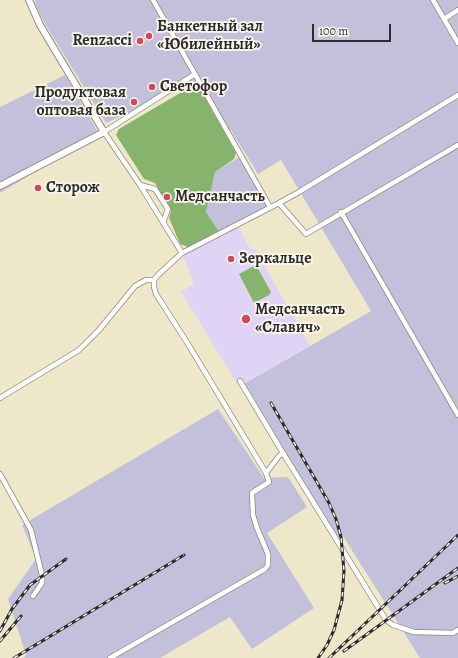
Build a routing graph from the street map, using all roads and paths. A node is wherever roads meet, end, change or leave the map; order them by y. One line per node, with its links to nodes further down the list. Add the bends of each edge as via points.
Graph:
1 (30, 0): 9 (main road, via 40,26)
2 (153, 0): 7 (street)
3 (433, 0): 5 (street)
4 (458, 10): 5 (street)
5 (444, 19): 6 (street)
6 (458, 43)
7 (195, 74): 9 (street); 14 (street)
8 (458, 95): 13 (street)
9 (104, 132): 11 (street); 12 (main road)
10 (458, 145): 15 (street)
11 (140, 185): 16 (street); 16 (street, via 156,189 168,209)
12 (0, 186)
13 (279, 203): 14 (street); 15 (street, via 306,234)
14 (270, 207): 17 (street)
15 (341, 212): 21 (street)
16 (164, 223): 17 (street)
17 (182, 253): 18 (street)
18 (154, 280): 20 (street, via 146,280 135,286 79,350); 23 (street, via 156,294)
19 (240, 381): 22 (street)
20 (0, 398)
21 (458, 414)
22 (283, 453): 23 (street); 26 (street, via 386,620 392,625 414,632)
23 (266, 473): 27 (street, via 269,482 252,493 253,515 268,554 268,565 265,569)
24 (0, 474): 25 (street, via 31,530 42,575 42,583)
25 (33, 596)
26 (458, 630)
27 (110, 658)

